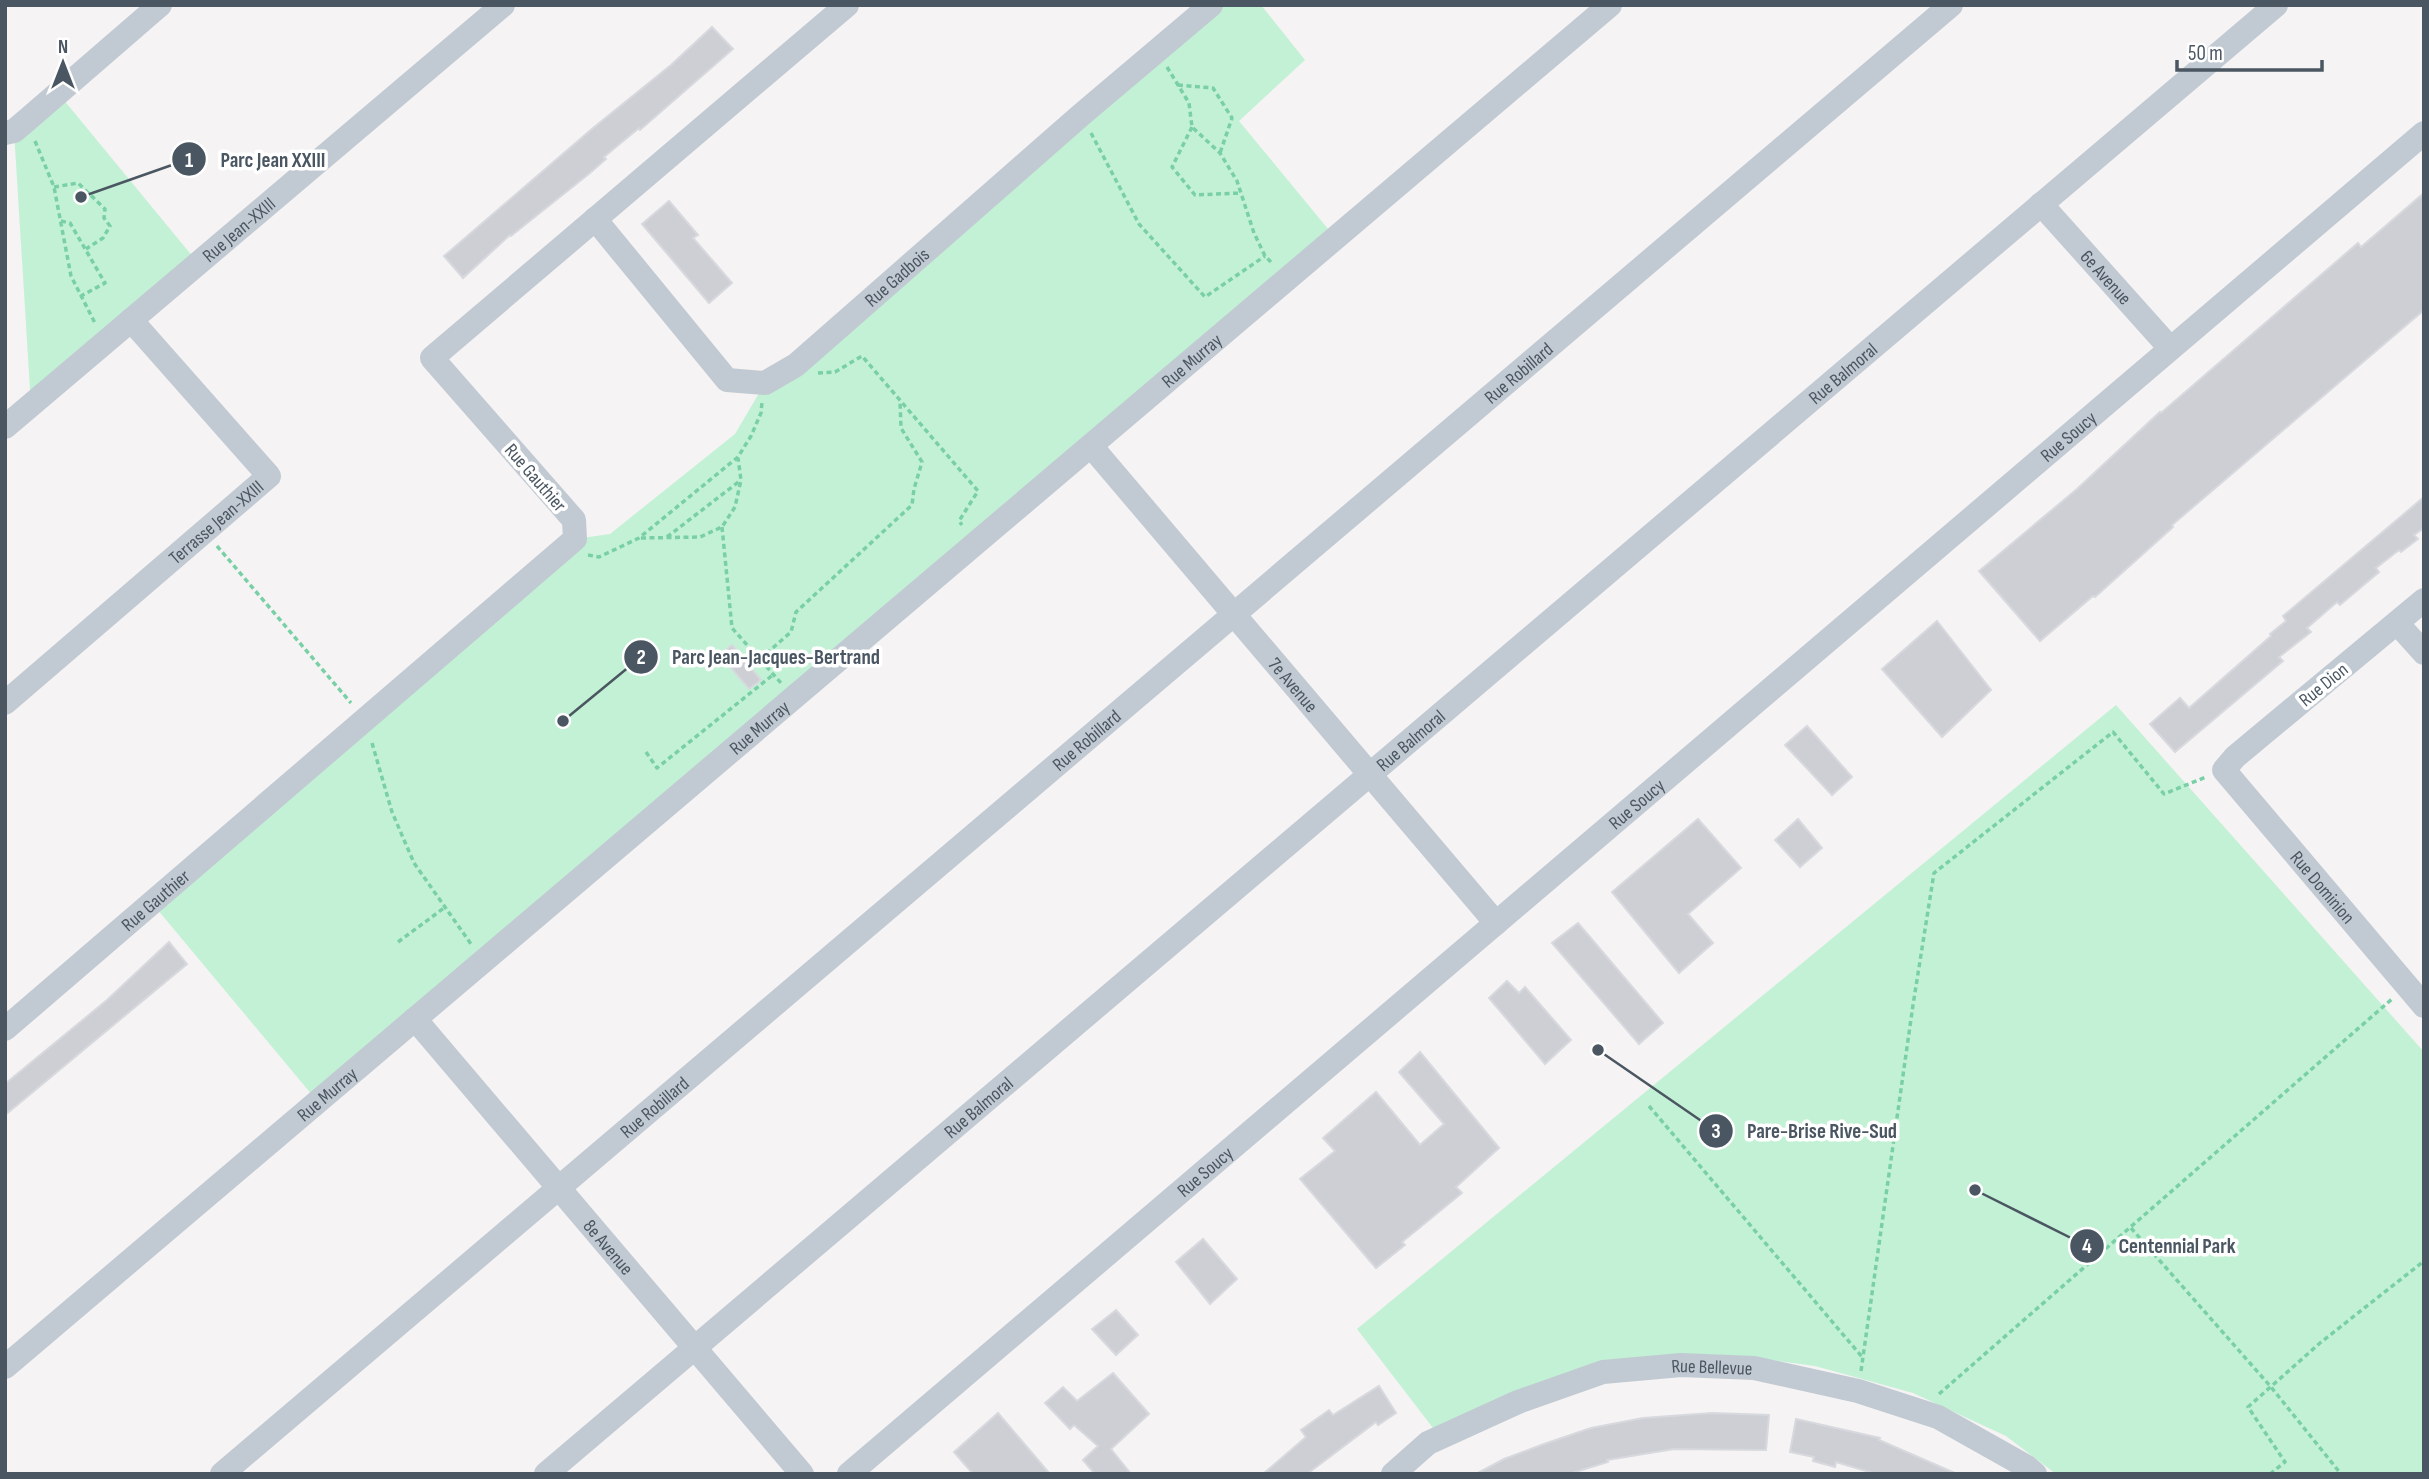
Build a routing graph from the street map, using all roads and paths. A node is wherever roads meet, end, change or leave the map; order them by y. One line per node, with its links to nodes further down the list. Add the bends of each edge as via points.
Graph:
1 (160, 5): 11 (street)
2 (503, 5): 25 (street, Rue Jean-XXIII)
3 (847, 5): 19 (street, Rue Gauthier)
4 (1211, 5): 8 (street, Rue Gadbois)
5 (1611, 5): 23 (street, Rue Murray)
6 (1951, 5): 41 (street, Rue Robillard)
7 (2276, 5): 18 (street, Rue Balmoral)
8 (1157, 51): 9 (path); 10 (street, Rue Gadbois)
9 (1178, 85): 12 (path, via 1189,103); 15 (path, via 1213,88 1232,118)
10 (1082, 115): 22 (path, via 1139,224 1205,298); 28 (street, Rue Gadbois)
11 (27, 120): 13 (street); 16 (path)
12 (1192, 127): 15 (path); 17 (path, via 1172,167 1195,195)
13 (5, 133)
14 (2424, 133): 27 (street, Rue Soucy)
15 (1220, 153): 17 (path)
16 (54, 187): 20 (path); 21 (path, via 78,183 105,209 110,226 103,238)
17 (1241, 193): 22 (path)
18 (2041, 204): 27 (street, 6e Avenue); 50 (street, Rue Balmoral)
19 (595, 219): 29 (street, via 727,380); 39 (street, Rue Gauthier, via 432,358 574,520 575,539)
20 (61, 221): 21 (path, via 70,223); 24 (path, via 71,276)
21 (86, 249): 24 (path, via 105,283)
22 (1265, 256): 23 (path)
23 (1287, 280): 32 (street, Rue Murray)
24 (81, 296): 26 (path)
25 (131, 320): 26 (street, Rue Jean-XXIII); 47 (street, Terrasse Jean-XXIII, via 269,476)
26 (105, 342): 31 (street, Rue Jean-XXIII)
27 (2171, 348): 52 (street, Rue Soucy)
28 (796, 365): 29 (street, Rue Gadbois); 30 (path, via 814,374 835,372 862,356)
29 (765, 383): 33 (path, via 761,413)
30 (901, 401): 38 (path, via 978,491 960,521); 44 (path, via 901,428 922,462 912,506 796,612 791,632)
31 (5, 427)
32 (1091, 446): 38 (street, Rue Murray); 41 (street, 7e Avenue)
33 (738, 457): 34 (path); 36 (path)
34 (741, 480): 35 (path, via 735,507); 37 (path)
35 (722, 527): 37 (path, via 700,537); 44 (path, via 732,628)
36 (639, 538): 37 (path); 39 (path, via 600,557)
37 (666, 538)
38 (974, 545): 46 (street, Rue Murray)
39 (562, 550): 57 (street, Rue Gauthier)
40 (2424, 600): 42 (street, Rue Dion)
41 (1234, 614): 50 (street, 7e Avenue); 59 (street, Rue Robillard)
42 (2397, 623): 43 (street); 49 (street, Rue Dion)
43 (2424, 653)
44 (760, 659): 45 (path)
45 (774, 674): 46 (path); 48 (path, via 657,768)
46 (794, 697): 56 (street, Rue Murray)
47 (5, 702)
48 (646, 752)
49 (2224, 770): 54 (street, Rue Dominion); 63 (path, via 2164,794 2113,732 1934,873)
50 (1370, 774): 52 (street, 7e Avenue); 62 (street, Rue Balmoral)
51 (444, 908): 53 (path)
52 (1496, 923): 71 (street, Rue Soucy)
53 (398, 942)
54 (2407, 986): 55 (street, Rue Dominion); 60 (path)
55 (2424, 1006)
56 (415, 1019): 59 (street, 8e Avenue); 64 (street, Rue Murray)
57 (5, 1029)
58 (1649, 1106): 63 (path)
59 (560, 1188): 62 (street, 8e Avenue); 68 (street, Rue Robillard)
60 (2130, 1228): 65 (path); 67 (path)
61 (2424, 1261): 65 (path)
62 (695, 1348): 69 (street, Rue Balmoral); 70 (street, 8e Avenue)
63 (1863, 1358): 66 (path)
64 (5, 1367)
65 (2271, 1387): 74 (path, via 2248,1407 2285,1462); 75 (path)
66 (1858, 1391): 67 (street, Rue Bellevue); 72 (street, Rue Bellevue, via 1755,1368 1681,1365 1603,1372 1518,1402 1428,1443)
67 (1920, 1411): 73 (street, Rue Bellevue)
68 (222, 1474)
69 (546, 1474)
70 (802, 1474)
71 (849, 1474)
72 (1393, 1474)
73 (2035, 1474)
74 (2270, 1474)
75 (2341, 1474)

